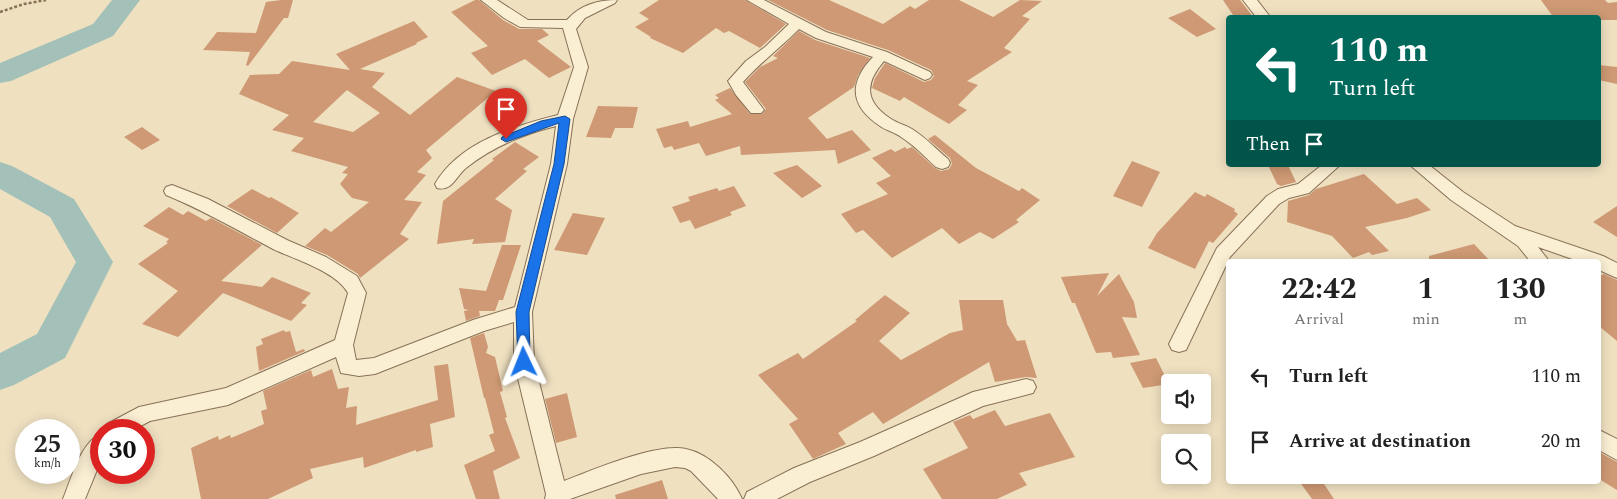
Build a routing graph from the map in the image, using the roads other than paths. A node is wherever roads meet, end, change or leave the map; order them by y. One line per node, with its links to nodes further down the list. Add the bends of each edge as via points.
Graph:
1 (488, 0): 6 (street, via 525,24)
2 (610, 0): 6 (street)
3 (754, 0): 7 (street)
4 (1250, 0): 5 (street)
5 (1263, 15)
6 (570, 24): 11 (street, via 569,35 581,67)
7 (797, 24): 8 (street); 10 (street, via 735,81)
8 (882, 55): 9 (street); 12 (street, via 862,81 861,92 868,107)
9 (925, 75)
10 (756, 110)
11 (565, 119): 15 (street, via 522,132 474,154); 22 (street, via 559,164)
12 (942, 163)
13 (1330, 167): 23 (street, via 1303,189 1284,193 1273,200 1223,253)
14 (1421, 167): 17 (street, via 1483,215)
15 (443, 184)
16 (172, 191): 24 (street, via 320,262 351,281 357,293)
17 (1507, 228): 18 (street, via 1524,241); 19 (street)
18 (1538, 259)
19 (1590, 259)
20 (1601, 263): 21 (street)
21 (1617, 271)
22 (522, 312): 24 (street, via 375,366 348,367); 30 (street, via 524,362)
23 (1179, 344)
24 (343, 345): 26 (street, via 228,396)
25 (1026, 388): 33 (street, via 980,398 802,475)
26 (136, 419)
27 (1601, 440): 28 (street)
28 (1617, 451)
29 (90, 459): 31 (street)
30 (556, 496): 32 (street, via 584,483 650,462 686,458 698,463)
31 (74, 499)
32 (731, 499)
33 (755, 499)

